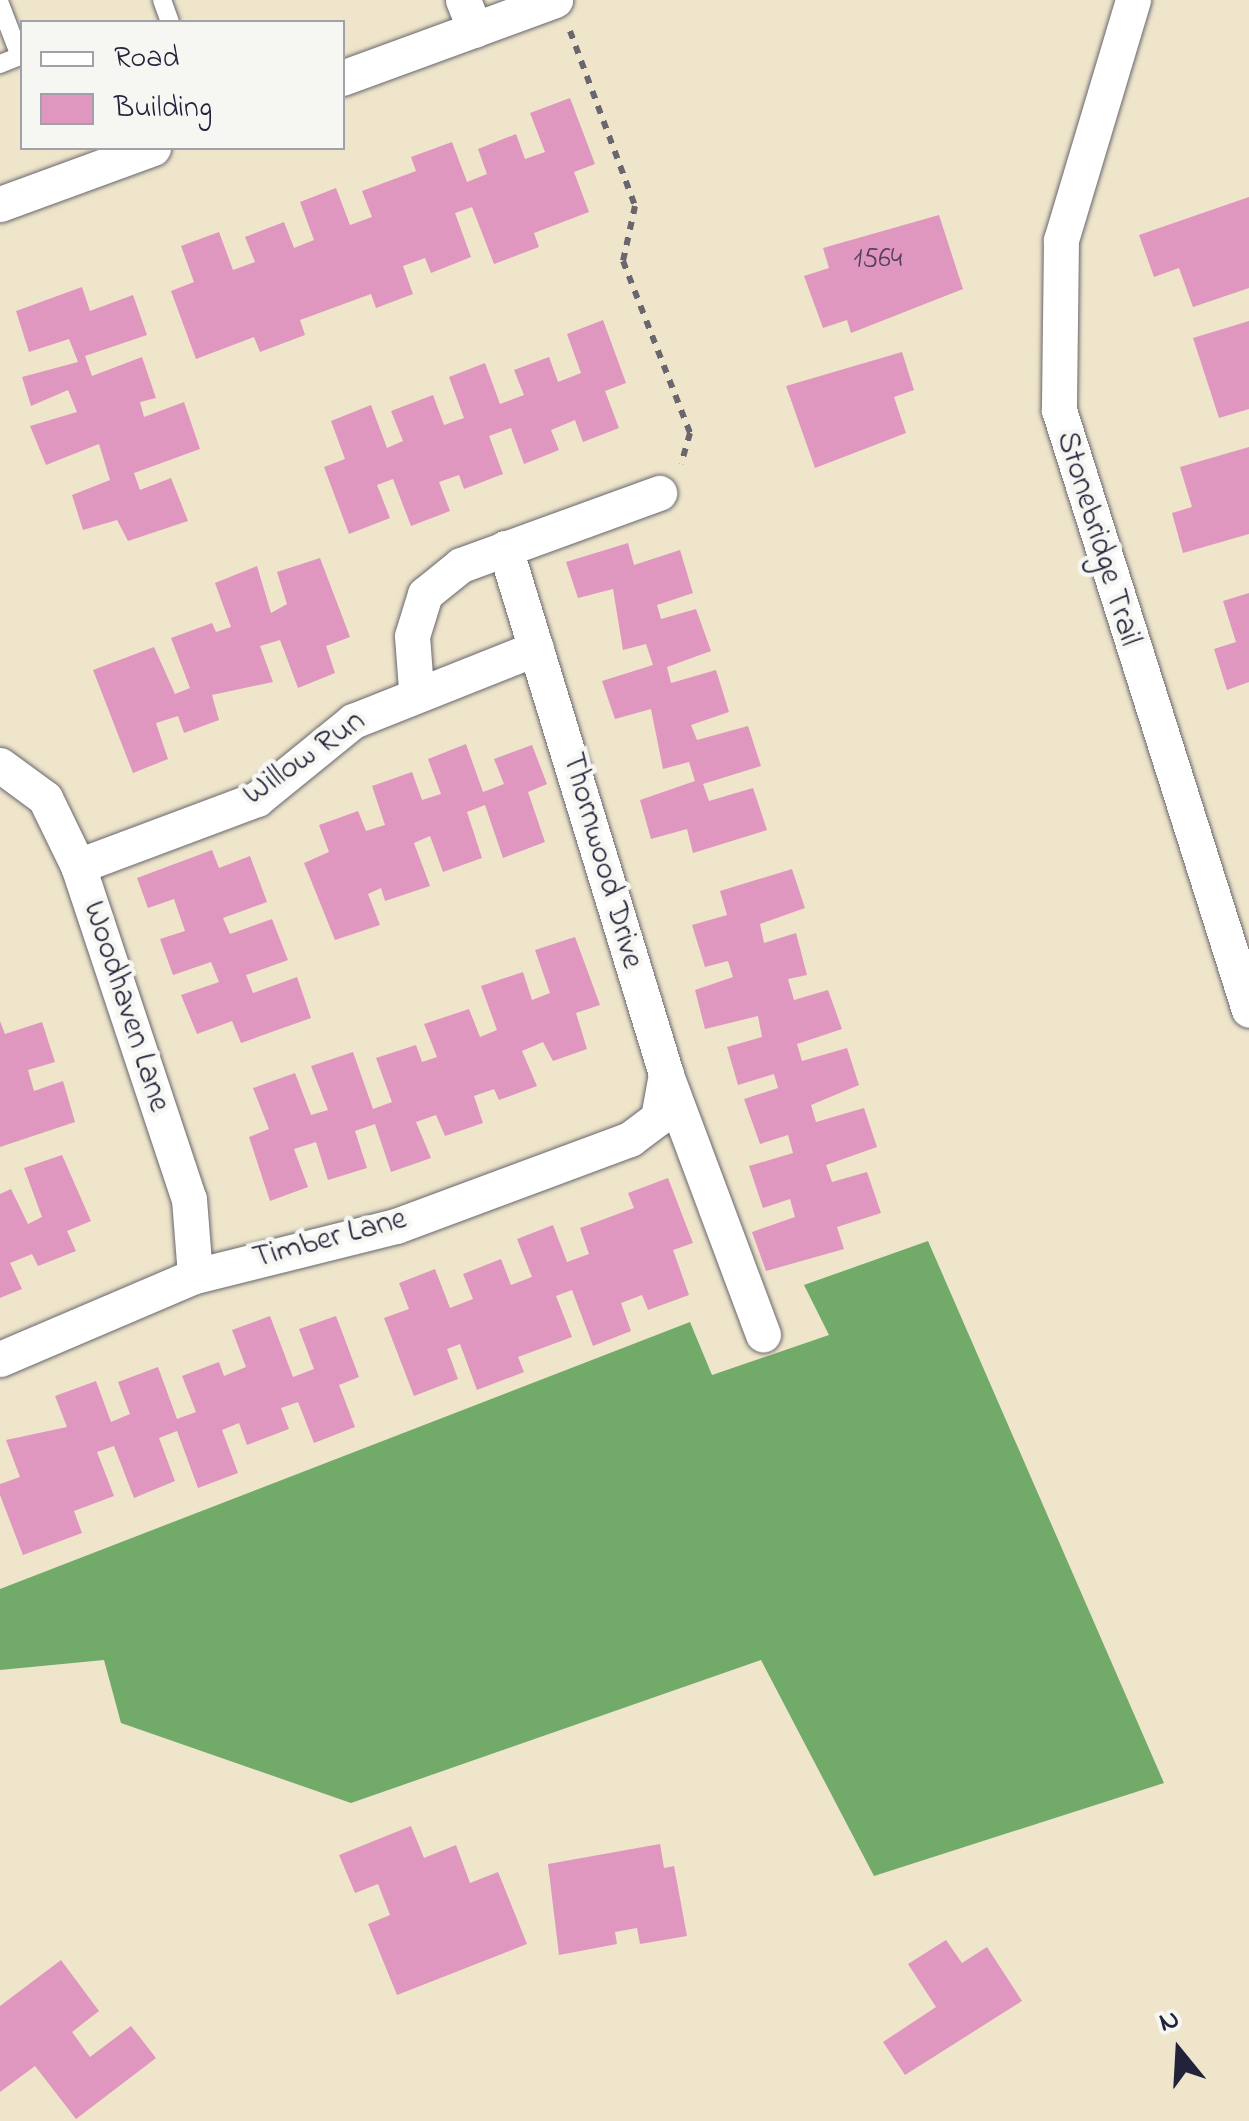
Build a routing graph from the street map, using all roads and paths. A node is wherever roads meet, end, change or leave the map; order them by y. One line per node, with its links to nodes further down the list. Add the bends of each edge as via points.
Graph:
1 (1133, 0): 15 (street, Stonebridge Trail, via 1061,240 1059,410)
2 (0, 4): 5 (lane, via 20,56)
3 (560, 9): 4 (street); 9 (path, via 635,206 623,261 690,433 688,452)
4 (469, 15): 6 (street)
5 (0, 64)
6 (345, 77)
7 (148, 150): 8 (street)
8 (0, 204)
9 (659, 492): 10 (street)
10 (505, 548): 11 (street, Thornwood Drive); 12 (street, via 425,594 412,636)
11 (536, 648): 12 (street, Willow Run); 16 (street, Thornwood Drive)
12 (416, 689): 14 (street, Willow Run, via 353,721 258,800)
13 (0, 765): 14 (street, Woodhaven Lane, via 44,798)
14 (78, 866): 19 (street, Woodhaven Lane, via 189,1199)
15 (1249, 1010)
16 (666, 1074): 17 (street, Thornwood Drive); 18 (street)
17 (644, 1129): 18 (street); 19 (street, Timber Lane, via 396,1226)
18 (697, 1157): 20 (street)
19 (195, 1276): 21 (street, Timber Lane)
20 (762, 1334)
21 (0, 1359)

